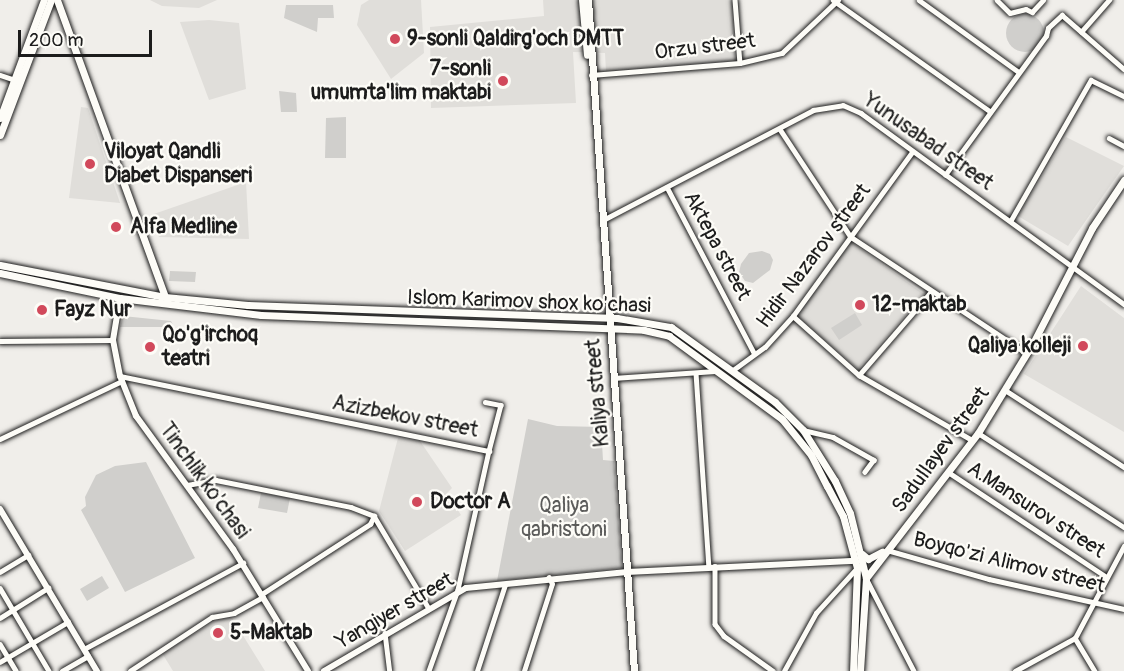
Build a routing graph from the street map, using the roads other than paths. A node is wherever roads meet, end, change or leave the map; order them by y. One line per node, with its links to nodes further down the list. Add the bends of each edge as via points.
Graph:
1 (44, 0): 18 (main road)
2 (51, 0): 23 (main road)
3 (57, 0): 37 (main road)
4 (582, 0): 17 (main road, Kaliya street)
5 (588, 0): 17 (main road, Kaliya street)
6 (735, 0): 13 (street)
7 (919, 0): 15 (street)
8 (997, 0): 9 (street, via 1010,13 1026,9 1032,12)
9 (1043, 0)
10 (1109, 0): 12 (street)
11 (836, 1): 13 (street, Orzu street, via 782,53); 20 (street)
12 (1081, 32): 14 (street); 15 (street, via 1062,15 1047,28 1046,36)
13 (740, 63): 17 (street, Orzu street)
14 (1124, 69)
15 (1019, 72): 20 (street)
16 (0, 75): 18 (street)
17 (591, 75): 31 (main road, Kaliya street)
18 (15, 80): 21 (main road)
19 (1124, 96): 30 (street, via 1091,80)
20 (990, 111): 27 (street)
21 (0, 118)
22 (780, 129): 26 (street, Yunusabad street, via 819,107 843,105 861,113); 29 (street, Yunusabad street); 32 (street)
23 (0, 135)
24 (1109, 138): 25 (street)
25 (1124, 146)
26 (912, 152): 27 (street, Yunusabad street); 32 (street, Hidir Nazarov street)
27 (945, 175): 30 (street, Yunusabad street)
28 (1124, 180): 34 (main road, Sadullayev street, via 1086,238)
29 (667, 187): 31 (street, Yunusabad street); 46 (street, Aktepa street)
30 (1011, 220): 34 (street, Yunusabad street)
31 (601, 221): 42 (main road, Kaliya street)
32 (851, 237): 36 (street); 41 (street, Hidir Nazarov street)
33 (0, 265): 37 (main road, Islom Karimov shox ko'chasi)
34 (1074, 268): 39 (street, Yunusabad street); 47 (main road, Sadullayev street)
35 (0, 273): 38 (main road, Islom Karimov shox ko'chasi)
36 (930, 293): 47 (street); 51 (street)
37 (165, 297): 40 (main road, Islom Karimov shox ko'chasi)
38 (120, 298): 40 (main road, Islom Karimov shox ko'chasi, via 261,315); 44 (street, Tinchlik ko'chasi)
39 (1124, 304)
40 (343, 315): 42 (main road, Islom Karimov shox ko'chasi); 43 (main road, Islom Karimov shox ko'chasi)
41 (793, 316): 46 (street, Hidir Nazarov street); 51 (street)
42 (608, 319): 43 (main road, Kaliya street); 48 (main road, Islom Karimov shox ko'chasi, via 648,320 671,327)
43 (609, 328): 49 (main road, Islom Karimov shox ko'chasi, via 662,333); 52 (main road, Kaliya street)
44 (113, 340): 45 (street); 53 (street, Tinchlik ko'chasi)
45 (0, 342)
46 (754, 353): 48 (street, Hidir Nazarov street)
47 (1026, 353): 54 (main road, Sadullayev street)
48 (733, 370): 56 (main road, Islom Karimov shox ko'chasi)
49 (719, 371): 50 (street); 62 (main road, Islom Karimov shox ko'chasi, via 782,419)
50 (696, 373): 52 (street); 76 (street)
51 (859, 375): 59 (street)
52 (613, 378): 78 (main road, Kaliya street)
53 (121, 379): 58 (street); 61 (street, Azizbekov street); 66 (street, Tinchlik ko'chasi, via 136,416)
54 (1005, 390): 57 (main road, Sadullayev street); 63 (street)
55 (485, 402): 61 (street, via 501,405)
56 (803, 430): 60 (main road, Islom Karimov shox ko'chasi); 64 (street, via 833,437 874,460)
57 (978, 433): 59 (main road, Sadullayev street); 69 (street)
58 (0, 439)
59 (972, 440): 65 (main road, Sadullayev street)
60 (816, 449): 62 (main road); 72 (main road, Islom Karimov shox ko'chasi, via 850,513)
61 (489, 451): 85 (street, Azizbekov street)
62 (810, 454): 75 (main road, Islom Karimov shox ko'chasi, via 843,516)
63 (1124, 467)
64 (866, 472)
65 (948, 472): 71 (main road, Sadullayev street); 79 (street, A.Mansurov street)
66 (188, 485): 68 (street, via 216,480 351,507); 74 (street, Tinchlik ko'chasi)
67 (0, 509): 73 (street)
68 (374, 516): 86 (street, via 370,524); 88 (street)
69 (1124, 528)
70 (1124, 546): 79 (street)
71 (887, 550): 72 (main road, via 873,558); 81 (main road, Sadullayev street); 87 (street, Boyqo'zi Alimov street, via 989,579)
72 (862, 554): 81 (main road, Islom Karimov shox ko'chasi)
73 (27, 555): 77 (street); 84 (street)
74 (243, 563): 86 (street, Tinchlik ko'chasi); 97 (street)
75 (856, 564): 76 (street, Yangiyer street); 114 (street, via 816,613); 115 (main road, Islom Karimov shox ko'chasi)
76 (712, 567): 78 (street, Yangiyer street); 113 (street, via 715,624 724,636)
77 (0, 572)
78 (627, 572): 80 (street, Yangiyer street); 112 (main road, Kaliya street)
79 (1105, 576): 87 (street)
80 (549, 578): 82 (street, Yangiyer street); 111 (street, via 552,584)
81 (866, 578): 116 (main road, Islom Karimov shox ko'chasi); 117 (street)
82 (505, 585): 85 (street, Yangiyer street); 110 (street)
83 (0, 588): 89 (street)
84 (48, 588): 89 (street); 92 (street)
85 (458, 590): 88 (street, Yangiyer street); 109 (street, Azizbekov street)
86 (262, 595): 105 (street, via 234,613 212,617); 106 (street, Tinchlik ko'chasi)
87 (1092, 601): 90 (street, Boyqo'zi Alimov street); 94 (street)
88 (428, 607): 93 (street, Yangiyer street)
89 (13, 609): 91 (street); 95 (street)
90 (1124, 609)
91 (0, 618)
92 (68, 622): 95 (street); 97 (street)
93 (385, 633): 107 (street, Yangiyer street); 108 (street)
94 (1075, 638): 118 (street); 119 (street)
95 (32, 643): 99 (street); 102 (street)
96 (0, 644): 99 (street)
97 (84, 649): 98 (street)
98 (88, 656): 103 (street); 104 (street)
99 (8, 657): 100 (street); 101 (street)
100 (0, 662)
101 (16, 671)
102 (49, 671)
103 (62, 671)
104 (97, 671)
105 (130, 671)
106 (308, 671)
107 (324, 671)
108 (390, 671)
109 (429, 671)
110 (477, 671)
111 (524, 671)
112 (634, 671)
113 (773, 671)
114 (784, 671)
115 (853, 671)
116 (860, 671)
117 (914, 671)
118 (1015, 671)
119 (1095, 671)

